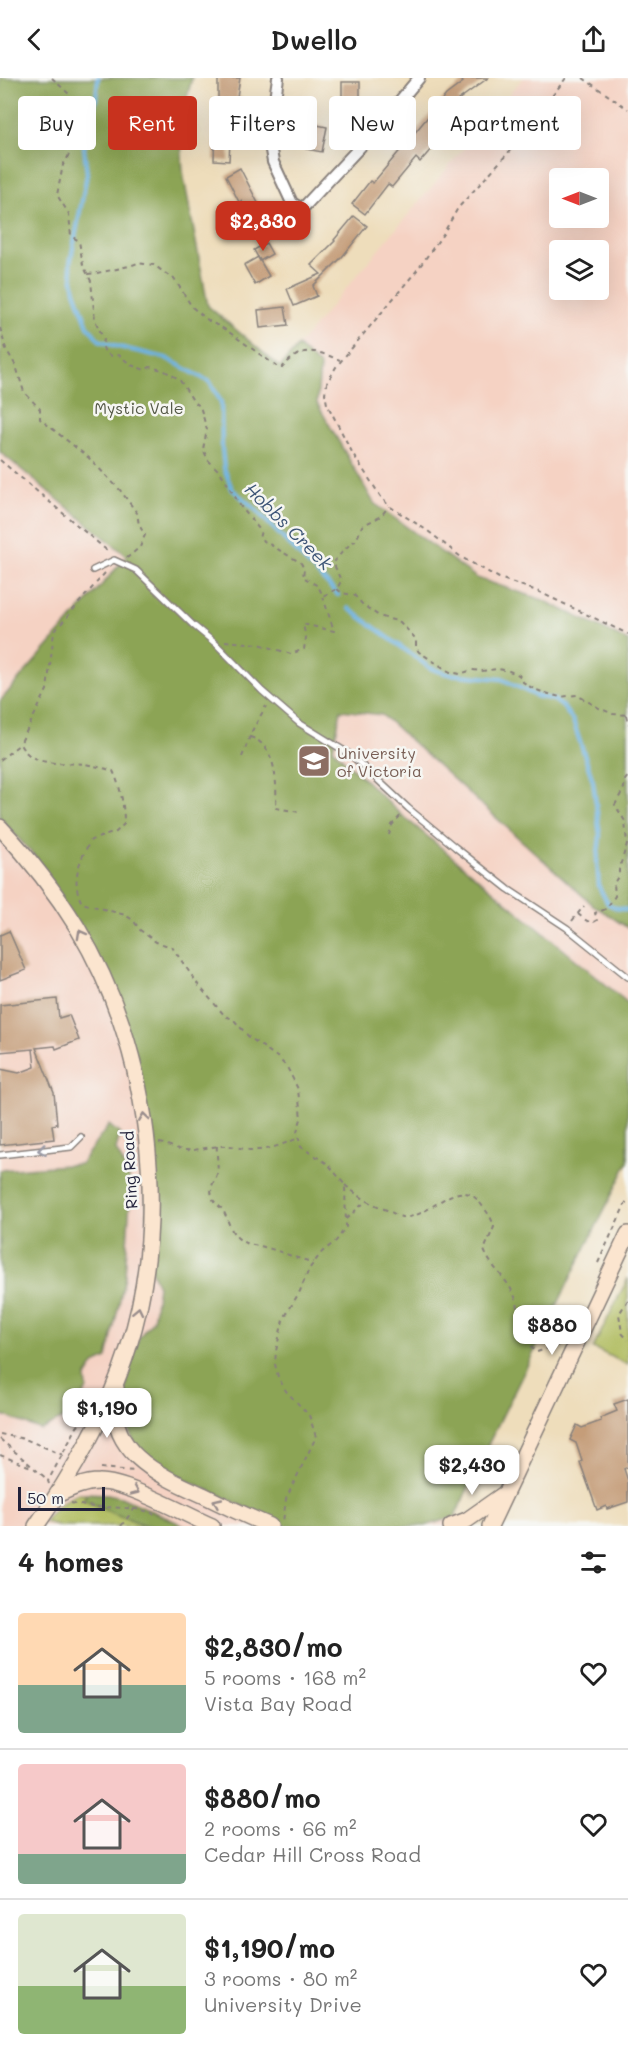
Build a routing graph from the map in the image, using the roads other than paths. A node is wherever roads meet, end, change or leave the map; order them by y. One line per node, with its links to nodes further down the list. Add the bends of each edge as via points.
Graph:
1 (278, 78): 2 (street, via 269,139 273,162 292,203 302,209)
2 (419, 78)
3 (93, 570): 5 (lane, via 114,560 136,570 299,723 351,755 408,808 508,889 567,928)
4 (0, 826): 9 (street, Ring Road, one-way to 4, via 134,1329 149,1226 147,1141 141,1098 122,1025 78,928 56,894)
5 (628, 977)
6 (81, 1137): 7 (lane, one-way to 7, via 71,1147)
7 (0, 1155)
8 (628, 1234): 10 (street)
9 (122, 1367): 11 (street, Ring Road); 14 (street, one-way to 9, via 162,1477 143,1464 129,1448 116,1420 114,1400)
10 (506, 1492): 15 (street, via 467,1520); 16 (street)
11 (59, 1494): 12 (street, Ring Road); 13 (street, one-way to 13, via 83,1484 111,1483)
12 (36, 1526)
13 (212, 1526)
14 (270, 1526)
15 (451, 1526)
16 (490, 1526)

